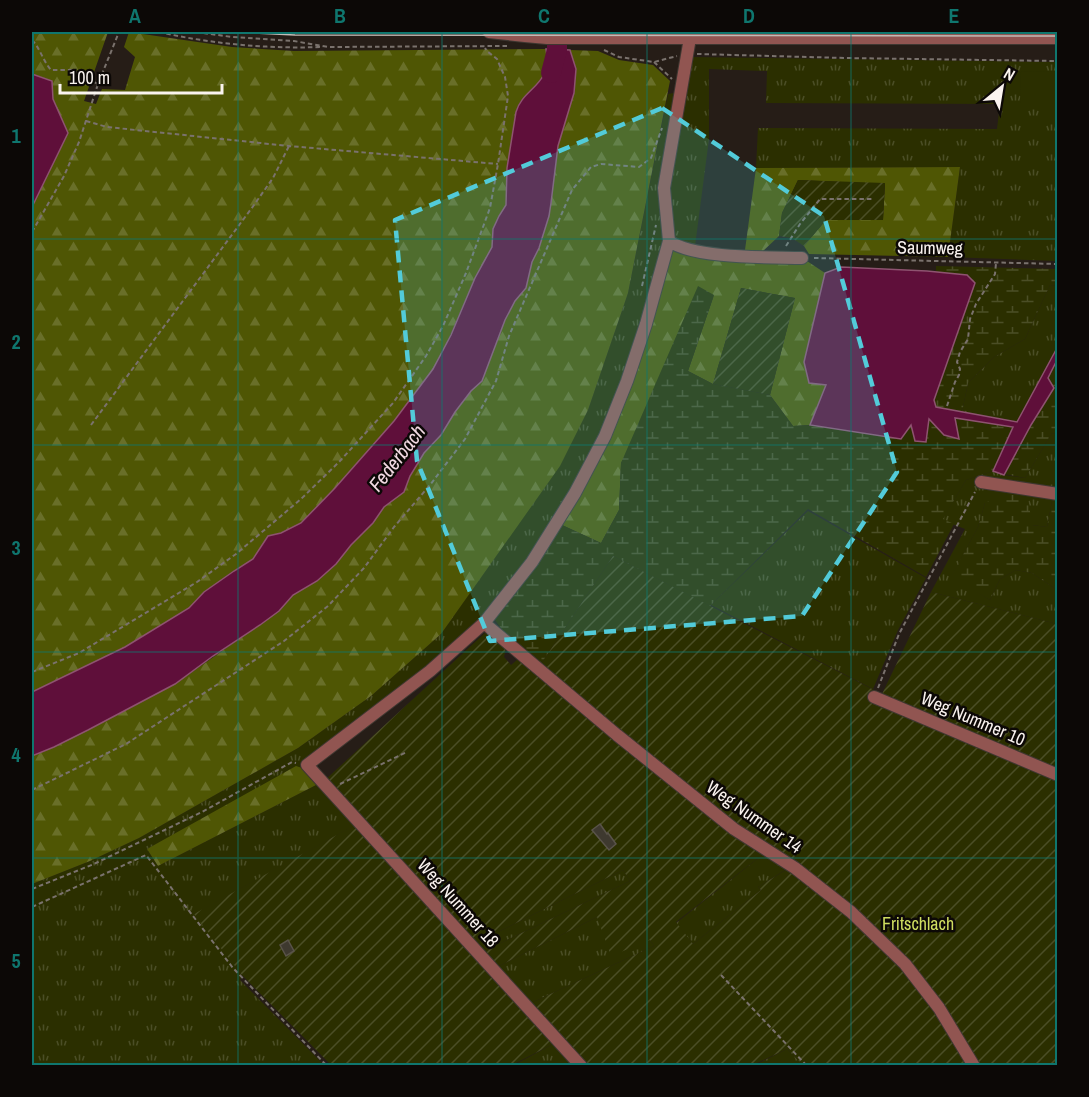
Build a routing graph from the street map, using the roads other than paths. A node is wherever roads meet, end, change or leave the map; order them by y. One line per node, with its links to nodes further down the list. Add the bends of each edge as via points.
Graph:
1 (487, 36): 2 (street)
2 (690, 38): 3 (street); 4 (street, via 664,188)
3 (1058, 38)
4 (669, 241): 5 (street, via 694,252); 8 (street, via 646,324 605,436 532,562)
5 (802, 258)
6 (981, 482): 7 (street)
7 (1058, 494)
8 (484, 623): 11 (street, Weg Nummer 18, via 430,671 307,765); 12 (street, Weg Nummer 14, via 734,829 795,868 850,912 905,963)
9 (874, 696): 10 (street, Weg Nummer 10)
10 (1058, 775)
11 (581, 1065)
12 (974, 1065)

